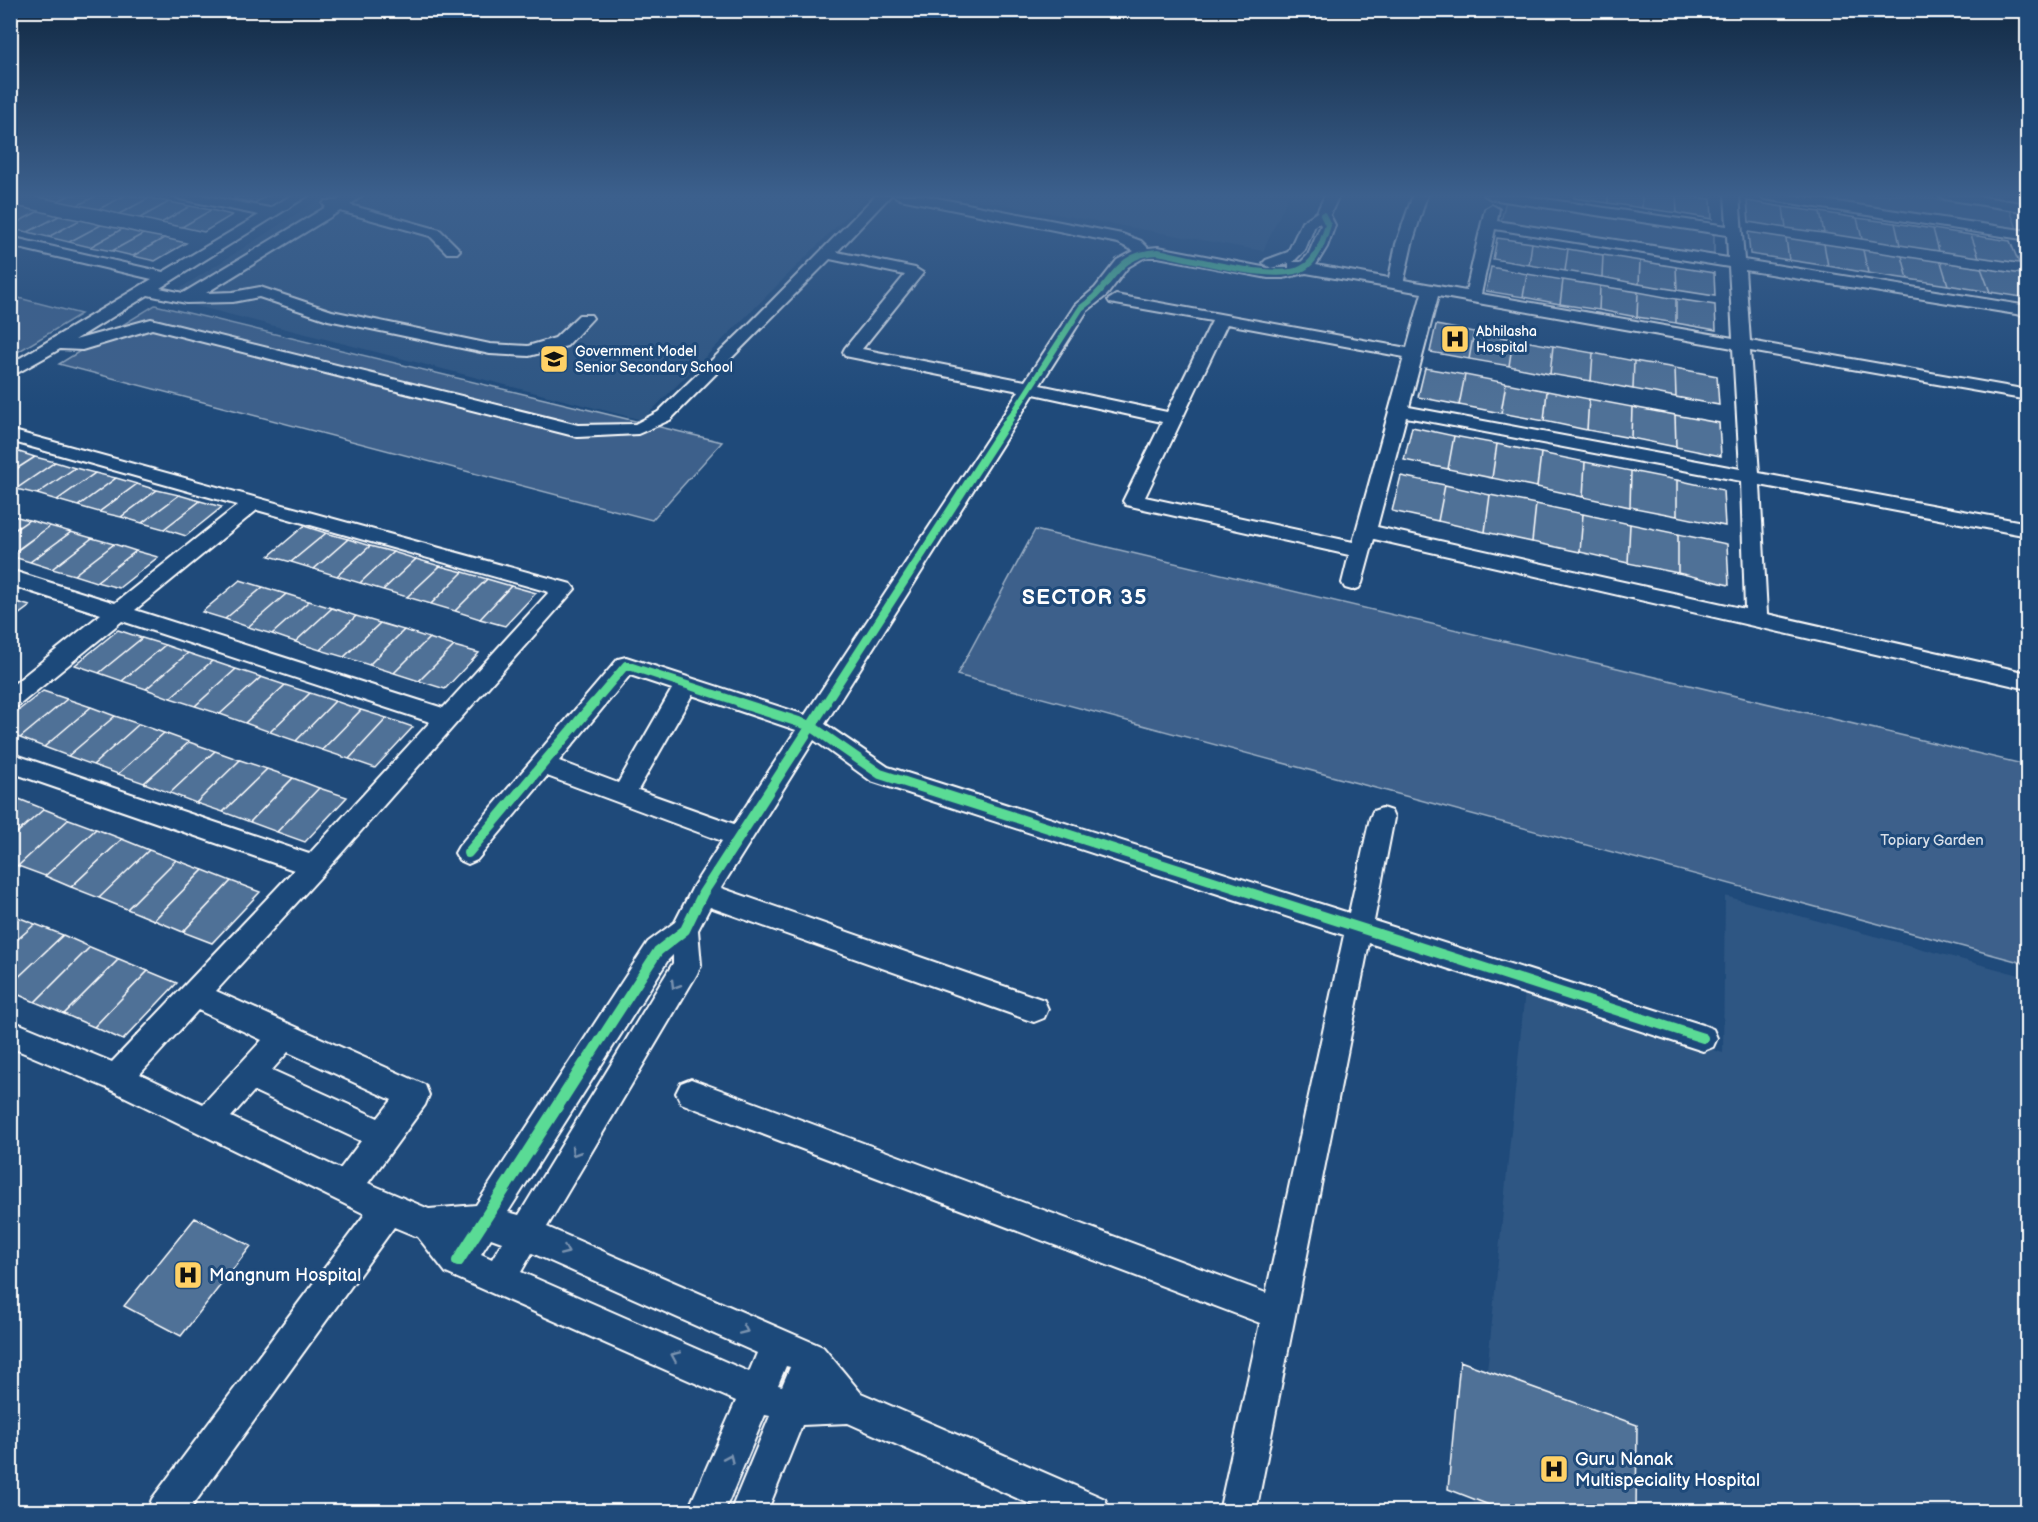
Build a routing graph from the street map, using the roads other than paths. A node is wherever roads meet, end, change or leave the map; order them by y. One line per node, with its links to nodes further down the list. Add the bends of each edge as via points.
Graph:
1 (116, 266): 15 (street)
2 (186, 266): 15 (street)
3 (238, 266): 19 (street)
4 (814, 266): 25 (street, via 664,416 638,429 578,431 151,324 82,345)
5 (882, 266): 29 (street, via 915,273 851,352)
6 (1121, 266): 29 (street, via 1094,302 1081,308)
7 (1235, 266): 14 (street, via 1278,274)
8 (1295, 266): 14 (street)
9 (1307, 266): 14 (street)
10 (1399, 266): 16 (street)
11 (1479, 266): 20 (street)
12 (1737, 266): 26 (street)
13 (1750, 266): 22 (street)
14 (1304, 268): 16 (street)
15 (167, 278): 17 (street)
16 (1395, 285): 18 (street)
17 (147, 290): 19 (street); 25 (street)
18 (1431, 291): 20 (street); 27 (street)
19 (186, 298): 23 (street, via 260,292 328,315 490,349 529,351 561,342)
20 (1472, 298): 26 (street)
21 (1116, 300): 24 (street)
22 (2028, 311)
23 (585, 318)
24 (1222, 318): 27 (street); 32 (street)
25 (57, 344): 28 (street)
26 (1742, 345): 30 (street); 34 (street)
27 (1413, 354): 31 (street)
28 (10, 372)
29 (1031, 388): 32 (street); 46 (street)
30 (2028, 395)
31 (1398, 410): 34 (street); 37 (street)
32 (1173, 419): 37 (street, via 1133,501)
33 (10, 435): 35 (street)
34 (1750, 478): 36 (street); 41 (street)
35 (254, 502): 40 (street); 45 (street, via 564,589)
36 (2028, 530)
37 (1363, 541): 39 (street); 41 (street)
38 (10, 577): 40 (street)
39 (1352, 583)
40 (117, 612): 44 (street); 45 (street)
41 (1756, 618): 42 (street)
42 (2028, 681)
43 (686, 685): 46 (street); 48 (street, via 626,665); 49 (street)
44 (10, 700)
45 (446, 718): 53 (street)
46 (811, 726): 51 (street); 55 (street, via 880,774)
47 (10, 762): 53 (street)
48 (542, 765): 49 (street); 52 (street)
49 (623, 795): 51 (street)
50 (1382, 818): 55 (street)
51 (739, 837): 54 (street)
52 (468, 853)
53 (314, 866): 57 (street)
54 (703, 893): 56 (street); 58 (street)
55 (1360, 928): 61 (street); 74 (street)
56 (686, 930): 69 (street, via 658,951); 71 (street, one-way to 71, via 687,965)
57 (194, 995): 60 (street); 63 (street)
58 (1034, 1009)
59 (10, 1033): 63 (street)
60 (284, 1036): 62 (street); 66 (street, via 414,1095)
61 (1703, 1038)
62 (251, 1075): 65 (street); 66 (street)
63 (117, 1078): 65 (street)
64 (691, 1093): 74 (street)
65 (207, 1122): 67 (street)
66 (383, 1136): 67 (street)
67 (345, 1188): 68 (street)
68 (388, 1209): 70 (street); 80 (street)
69 (485, 1220): 70 (street); 71 (street); 72 (street)
70 (429, 1225): 72 (street)
71 (526, 1234): 73 (street); 75 (street, one-way to 75)
72 (458, 1262): 73 (street)
73 (499, 1278): 77 (street, one-way to 73)
74 (1279, 1314): 84 (street)
75 (778, 1345): 76 (street); 77 (street)
76 (811, 1359): 78 (street); 79 (street)
77 (758, 1393): 79 (street); 81 (street, one-way to 77)
78 (849, 1405): 79 (street); 83 (street)
79 (791, 1408): 82 (street)
80 (165, 1512)
81 (705, 1512)
82 (748, 1512)
83 (1092, 1512)
84 (1237, 1512)

